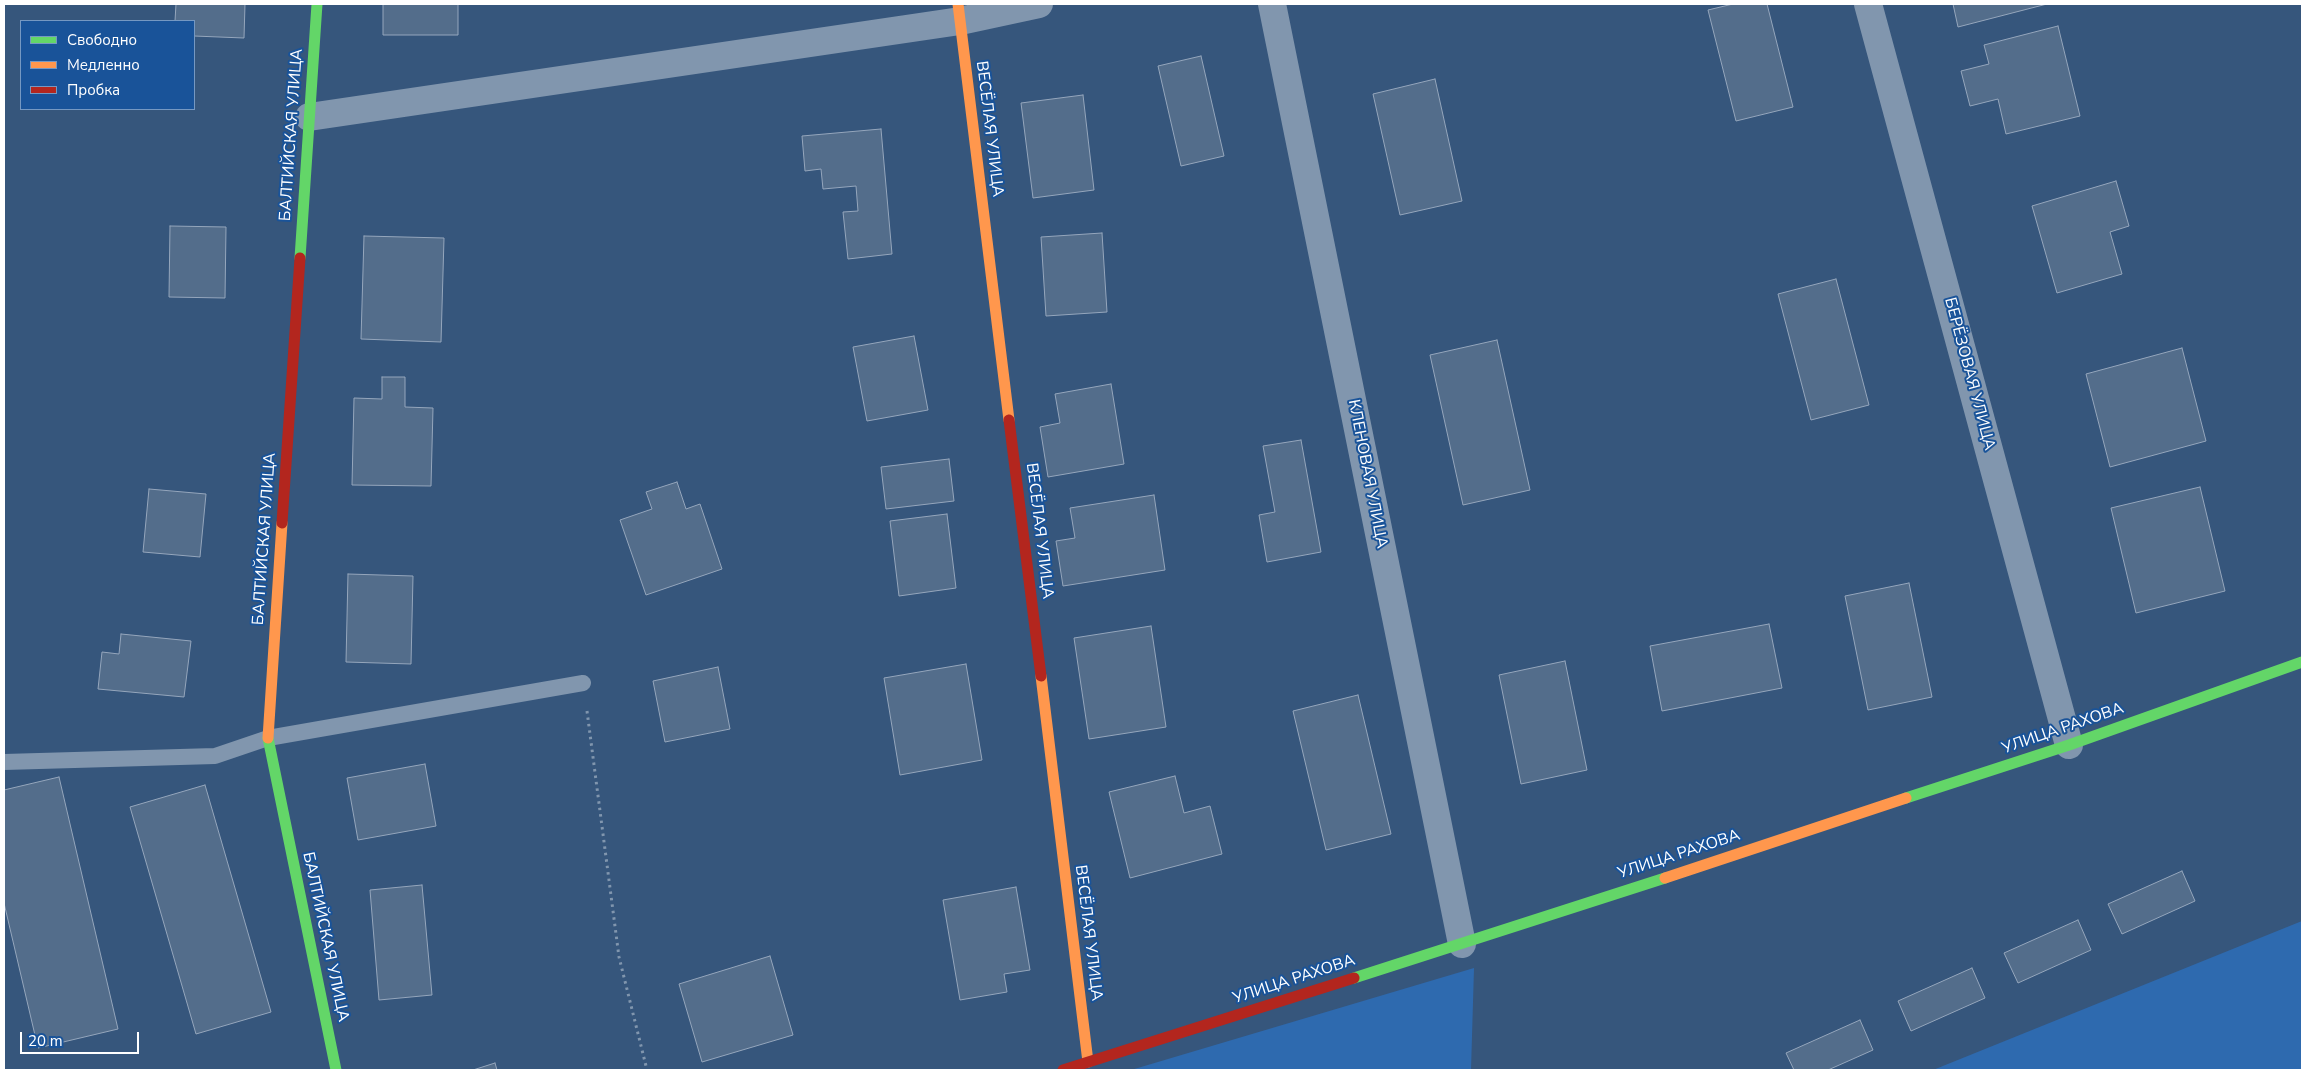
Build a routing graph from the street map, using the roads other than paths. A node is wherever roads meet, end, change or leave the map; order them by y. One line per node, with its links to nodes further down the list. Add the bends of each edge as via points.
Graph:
1 (318, 4): 6 (street, БАЛТИЙСКАЯ УЛИЦА)
2 (1039, 4): 5 (street)
3 (1272, 4): 12 (street, КЛЕНОВАЯ УЛИЦА)
4 (1868, 4): 10 (street, БЕРЁЗОВАЯ УЛИЦА)
5 (959, 12): 6 (street); 13 (street, ВЕСЁЛАЯ УЛИЦА)
6 (309, 117): 9 (street, БАЛТИЙСКАЯ УЛИЦА)
7 (2302, 662): 10 (street, УЛИЦА РАХОВА)
8 (583, 683): 9 (lane)
9 (268, 738): 11 (lane, via 215,756); 14 (street, БАЛТИЙСКАЯ УЛИЦА)
10 (2069, 745): 12 (street, УЛИЦА РАХОВА)
11 (4, 762)
12 (1462, 944): 13 (street, УЛИЦА РАХОВА)
13 (1088, 1062): 15 (street, УЛИЦА РАХОВА)
14 (336, 1070)
15 (1063, 1070)

